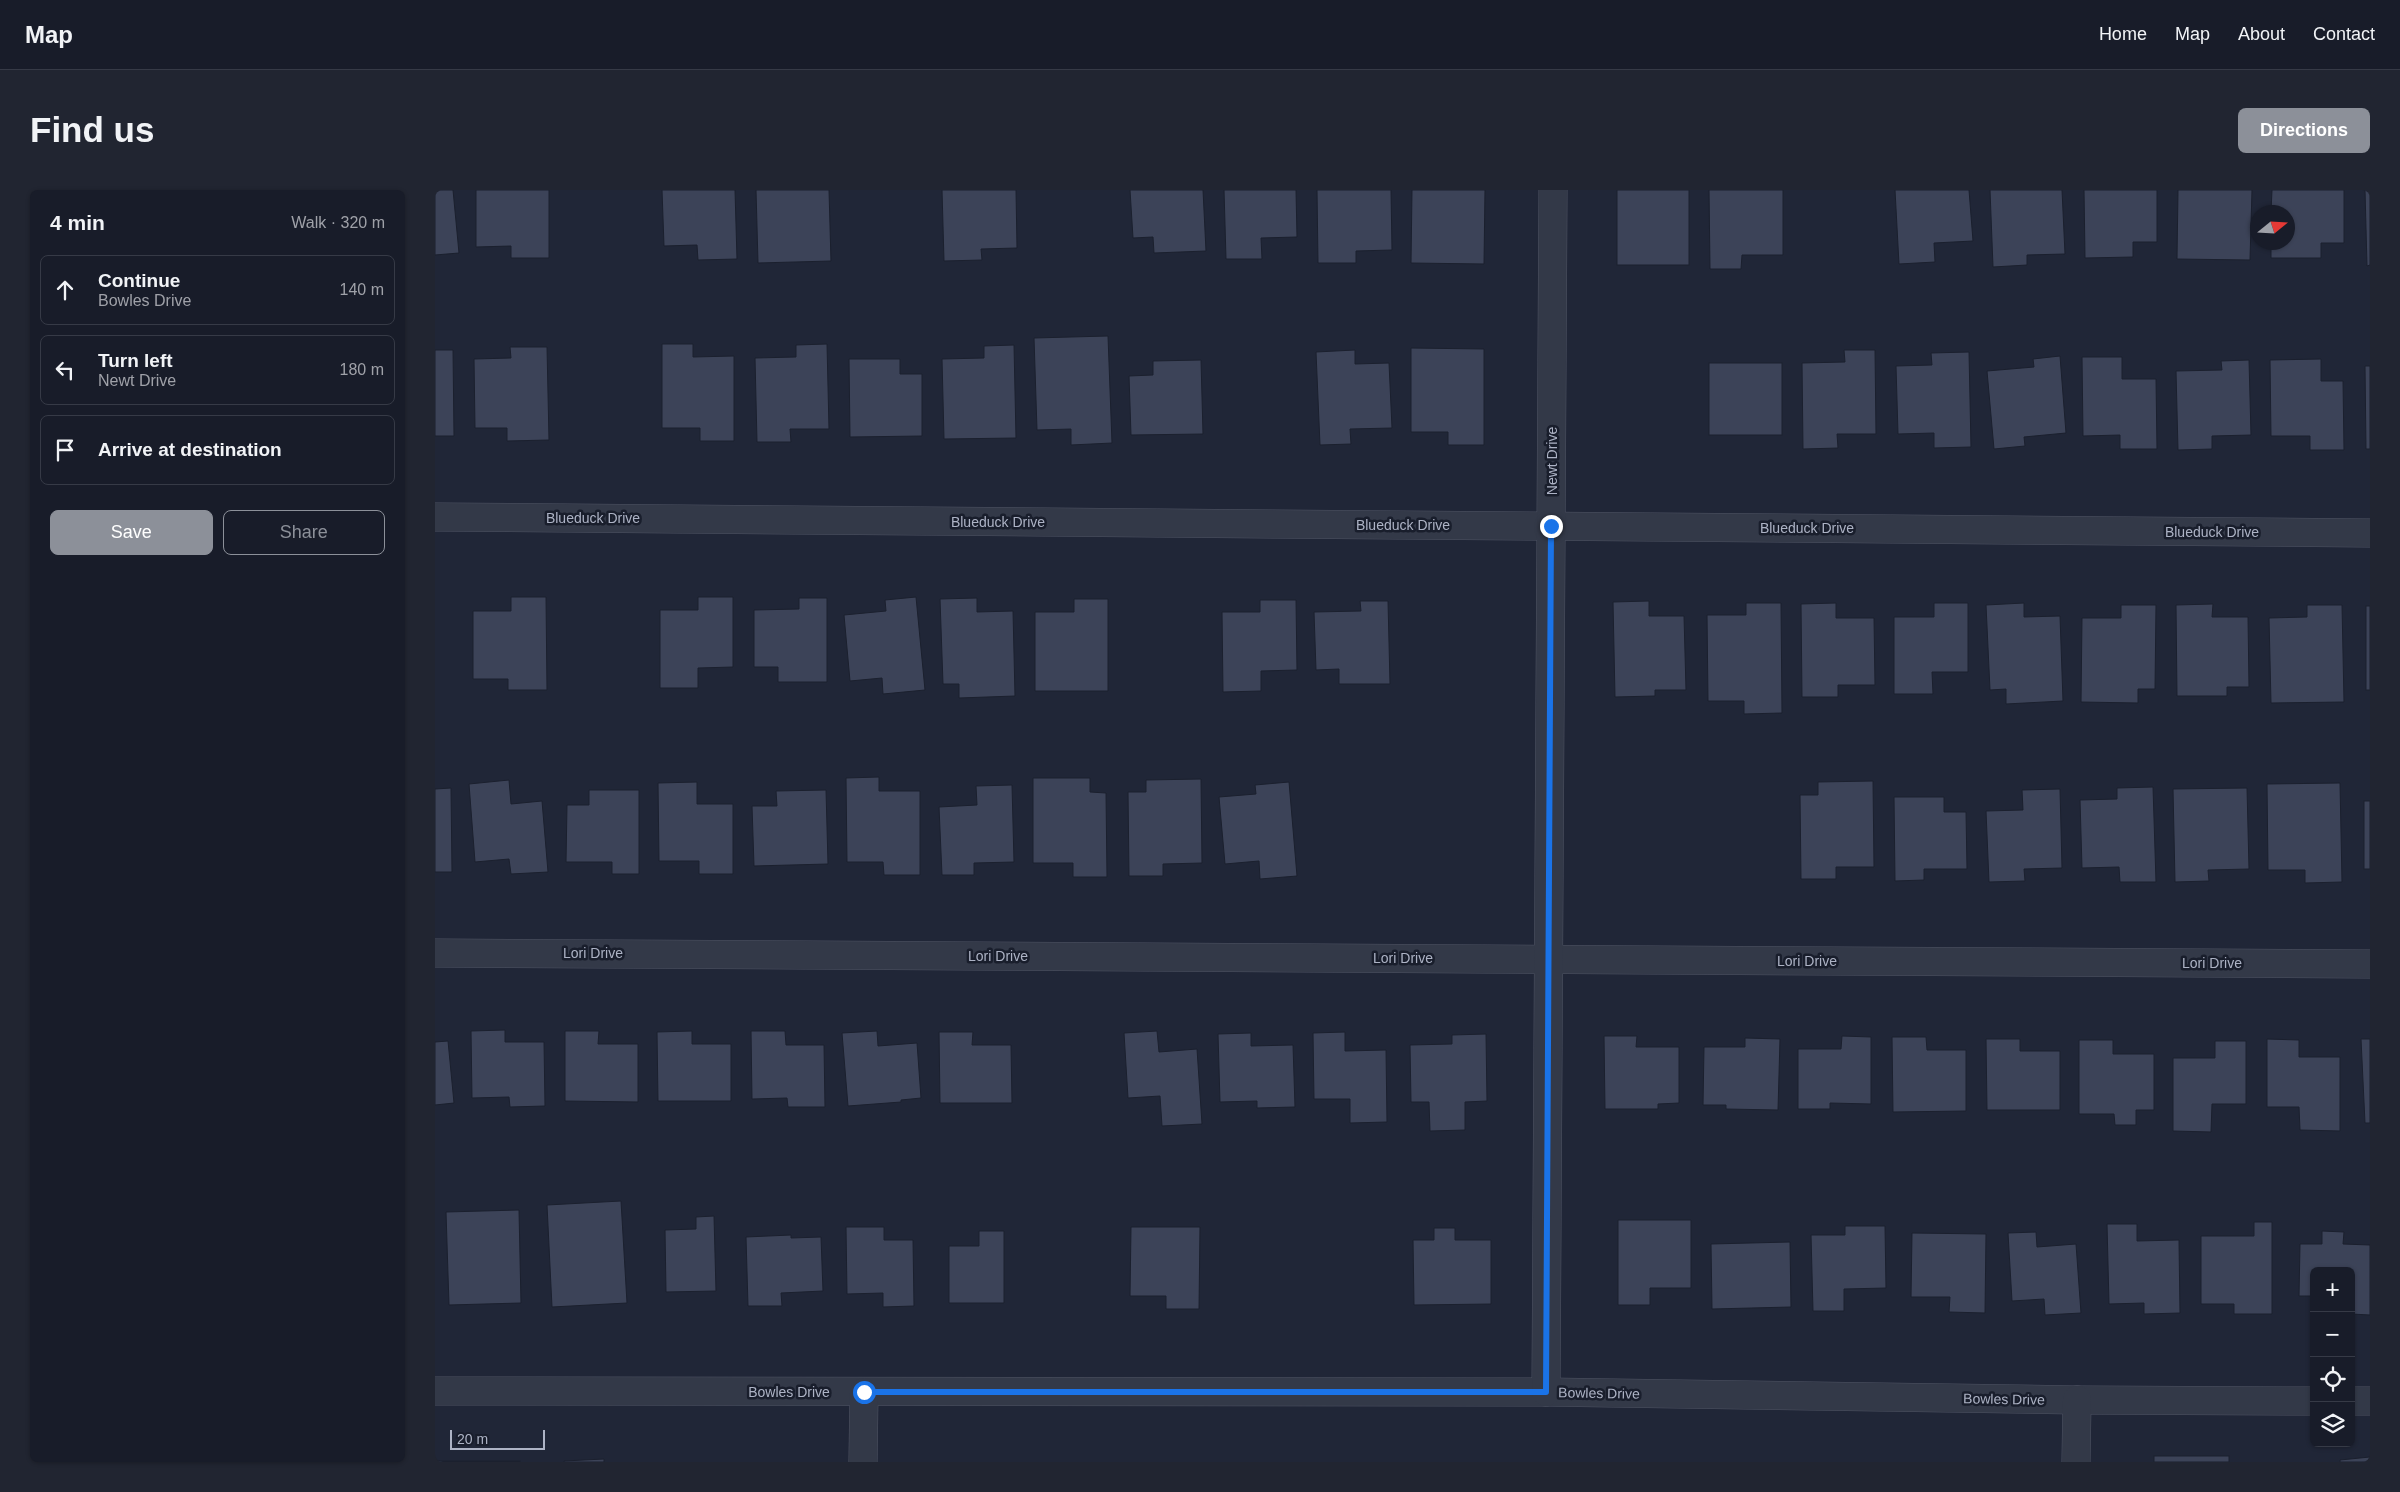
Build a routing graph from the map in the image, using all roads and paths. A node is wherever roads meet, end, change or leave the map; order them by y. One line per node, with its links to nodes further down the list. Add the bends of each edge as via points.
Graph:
1 (1553, 190): 3 (street, Newt Drive)
2 (435, 517): 3 (street, Blueduck Drive)
3 (1551, 526): 4 (street, Blueduck Drive); 6 (street, Newt Drive)
4 (2370, 533)
5 (435, 952): 6 (street, Lori Drive)
6 (1549, 959): 7 (street, Lori Drive); 10 (street, Newt Drive)
7 (2370, 964)
8 (435, 1392): 9 (street, Bowles Drive)
9 (864, 1392): 10 (street, Bowles Drive); 15 (street)
10 (1546, 1392): 11 (street, Bowles Drive)
11 (2077, 1400): 12 (street, Bowles Drive); 16 (street)
12 (2310, 1401)
13 (2355, 1401): 14 (street)
14 (2370, 1401)
15 (863, 1462)
16 (2076, 1462)

